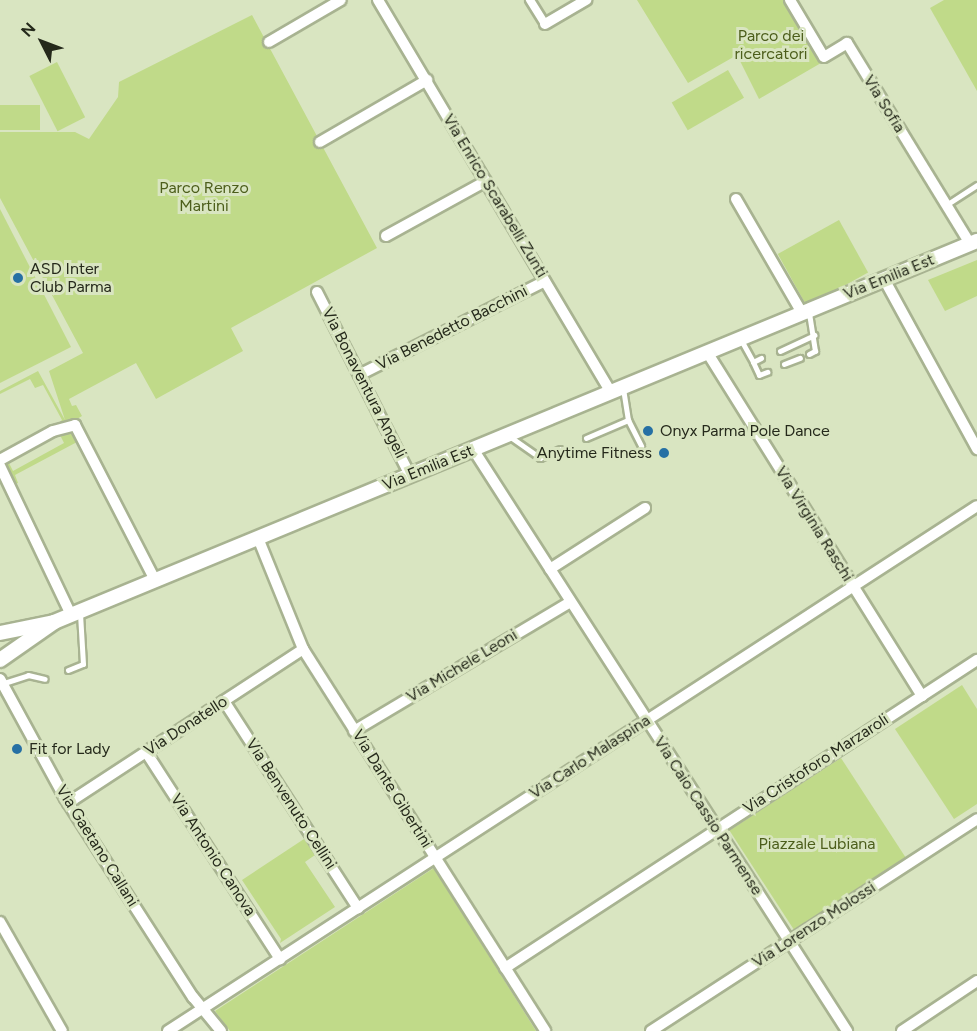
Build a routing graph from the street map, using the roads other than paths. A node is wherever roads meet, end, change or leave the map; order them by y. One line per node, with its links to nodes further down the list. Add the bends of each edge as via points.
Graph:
1 (341, 0): 7 (street)
2 (378, 0): 8 (street, Via Enrico Scarabelli Zunti)
3 (530, 0): 6 (street)
4 (586, 0): 6 (street)
5 (790, 0): 13 (street, Via Sofia, via 824,57 847,43)
6 (545, 24)
7 (269, 42)
8 (427, 80): 9 (street); 10 (street, Via Enrico Scarabelli Zunti)
9 (320, 142)
10 (486, 181): 14 (street); 17 (street, Via Enrico Scarabelli Zunti)
11 (977, 185): 13 (lane)
12 (736, 199): 19 (street)
13 (946, 204): 15 (street, Via Sofia)
14 (387, 236)
15 (973, 242): 16 (main road, Via Emilia Est)
16 (884, 279): 19 (main road, Via Emilia Est); 38 (street)
17 (545, 281): 30 (street, Via Benedetto Bacchini); 31 (street, Via Enrico Scarabelli Zunti)
18 (316, 292): 30 (street, Via Bonaventura Angeli)
19 (805, 312): 20 (lane); 21 (main road, Via Emilia Est)
20 (815, 335): 22 (lane); 24 (lane, via 815,351)
21 (740, 339): 23 (main road, Via Emilia Est); 27 (lane)
22 (780, 351)
23 (707, 352): 31 (main road, Via Emilia Est); 47 (street, Via Virginia Raschi)
24 (809, 354)
25 (761, 358): 27 (lane)
26 (800, 358): 28 (lane)
27 (753, 362): 29 (lane, via 759,375)
28 (784, 364)
29 (766, 372)
30 (359, 375): 41 (street, Via Bonaventura Angeli)
31 (617, 389): 32 (lane); 33 (main road, Via Emilia Est)
32 (628, 420): 34 (lane); 35 (lane)
33 (507, 435): 36 (main road, Via Emilia Est); 37 (lane, via 540,458)
34 (586, 438)
35 (641, 447)
36 (472, 449): 41 (main road, Via Emilia Est); 45 (street, Via Caio Cassio Parmense)
37 (560, 449)
38 (977, 449)
39 (0, 460): 46 (street, via 53,431 75,425)
40 (0, 466): 49 (street)
41 (410, 475): 44 (main road, Via Emilia Est)
42 (977, 506): 47 (street, Via Carlo Malaspina)
43 (645, 508): 45 (street)
44 (258, 538): 46 (main road, Via Emilia Est); 52 (street, Via Dante Gibertini)
45 (550, 569): 48 (street, Via Caio Cassio Parmense)
46 (155, 580): 49 (main road, Via Emilia Est)
47 (853, 587): 58 (street, Via Virginia Raschi); 60 (street, Via Carlo Malaspina)
48 (570, 602): 60 (street, Via Caio Cassio Parmense); 61 (street, Via Michele Leoni)
49 (76, 613): 50 (main road, Via Emilia Est); 55 (lane, via 83,664)
50 (54, 622): 51 (main road, Via Emilia Est); 53 (main road, Via Emilia Est)
51 (0, 633)
52 (303, 649): 59 (street, Via Donatello); 61 (street, Via Dante Gibertini)
53 (0, 660)
54 (977, 660): 58 (street, Via Cristoforo Marzaroli)
55 (68, 670)
56 (45, 679): 57 (lane, via 28,675)
57 (2, 681): 63 (street, Via Gaetano Callani)
58 (922, 696): 65 (street, Via Cristoforo Marzaroli)
59 (224, 701): 62 (street, Via Donatello); 67 (street, Via Benvenuto Cellini)
60 (646, 720): 65 (street, Via Caio Cassio Parmense); 66 (street, Via Carlo Malaspina)
61 (354, 731): 66 (street, Via Dante Gibertini)
62 (146, 752): 63 (street, Via Donatello); 70 (street, Via Antonio Canova)
63 (68, 803): 73 (street, Via Gaetano Callani)
64 (977, 819): 69 (street, Via Lorenzo Molossi)
65 (716, 829): 69 (street, Via Caio Cassio Parmense); 71 (street, Via Cristoforo Marzaroli)
66 (435, 858): 67 (street, Via Carlo Malaspina); 71 (street, Via Dante Gibertini)
67 (358, 908): 70 (street, Via Carlo Malaspina)
68 (0, 922): 74 (street)
69 (789, 942): 78 (street, Via Lorenzo Molossi); 79 (street, Via Caio Cassio Parmense)
70 (280, 959): 73 (street, Via Carlo Malaspina)
71 (505, 968): 77 (street, Via Dante Gibertini)
72 (977, 981): 80 (street)
73 (203, 1008): 75 (street, Via Carlo Malaspina); 76 (street, Via Gaetano Callani)
74 (62, 1031)
75 (168, 1031)
76 (221, 1031)
77 (545, 1031)
78 (651, 1031)
79 (847, 1031)
80 (902, 1031)

